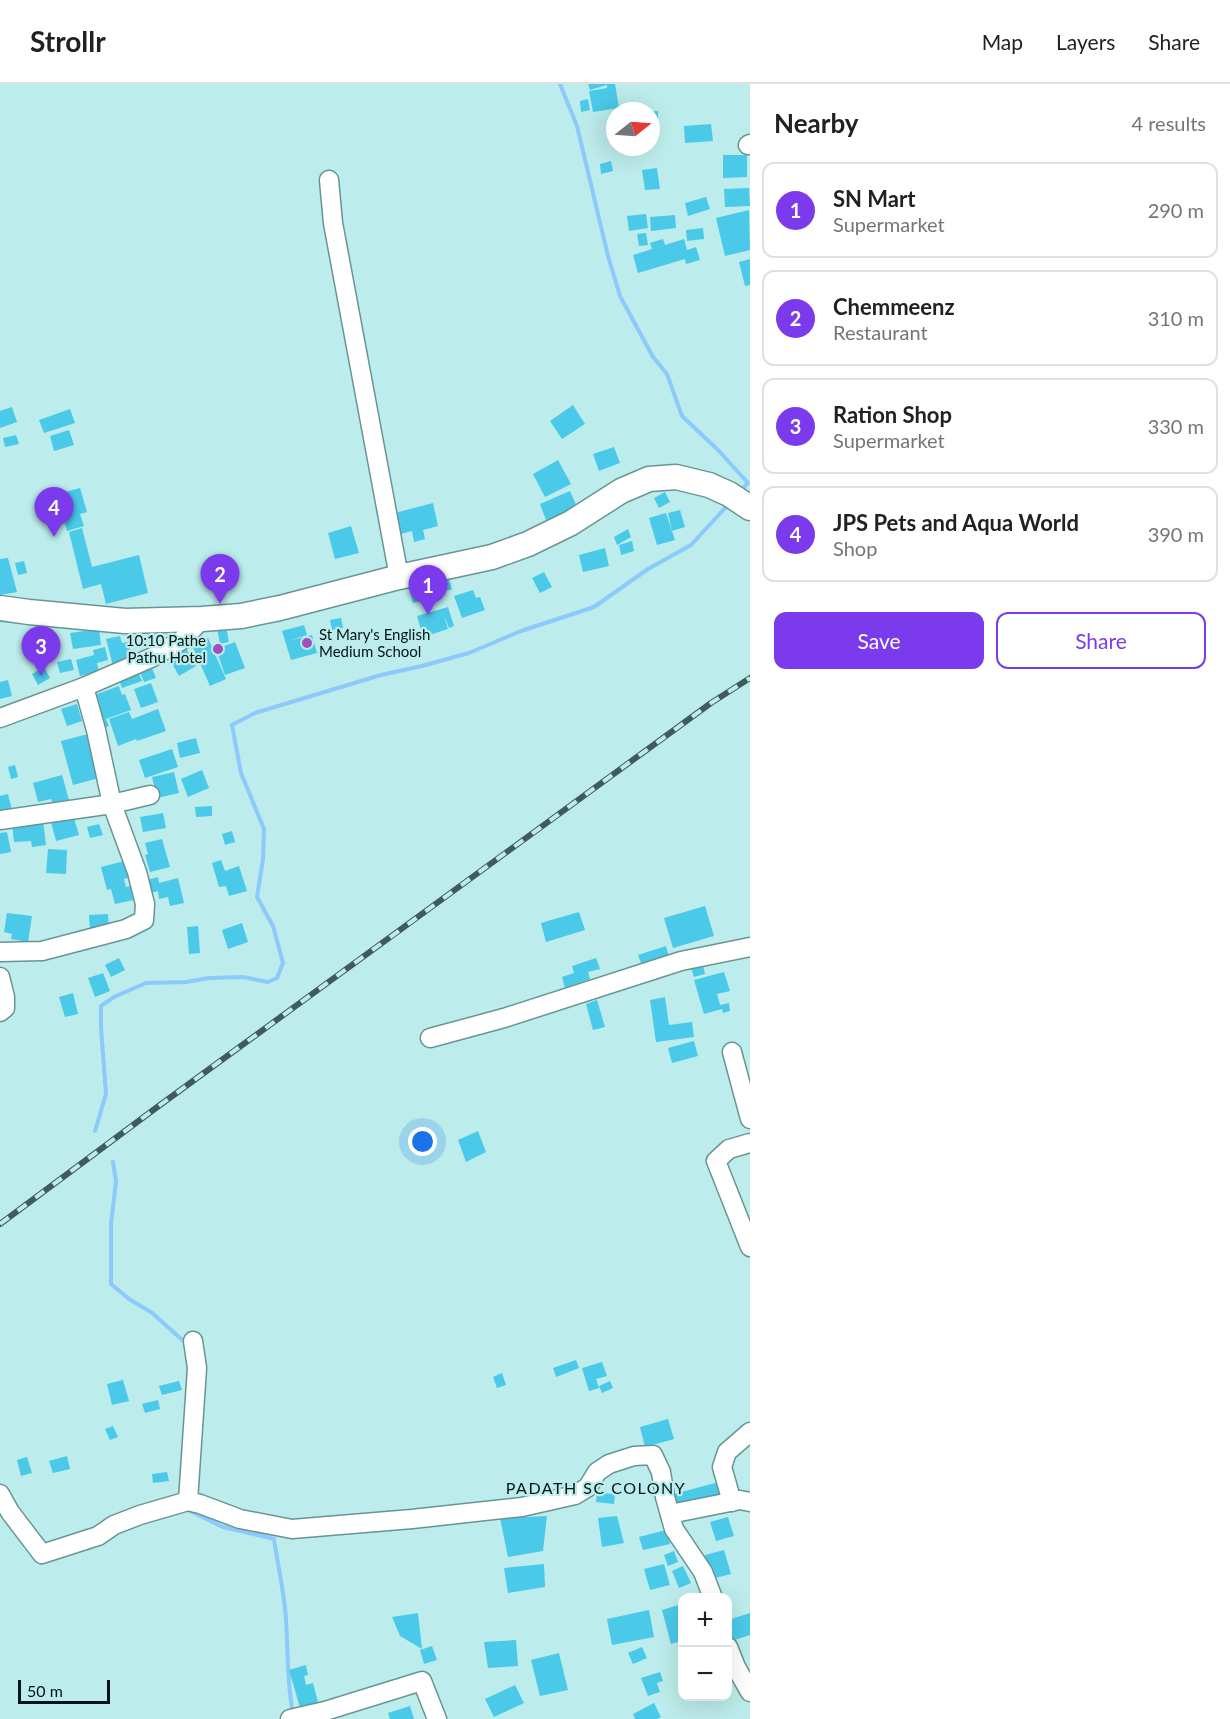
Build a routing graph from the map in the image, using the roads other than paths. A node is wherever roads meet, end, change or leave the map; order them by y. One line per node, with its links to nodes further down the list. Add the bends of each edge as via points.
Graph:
1 (330, 180): 3 (street, via 333,223)
2 (750, 508): 3 (main road, via 709,485 676,477 649,478 528,544)
3 (399, 577): 5 (main road, via 280,608)
4 (0, 608): 5 (main road, via 125,621)
5 (202, 619): 6 (street, via 182,640 153,657)
6 (84, 687): 7 (street); 9 (street)
7 (0, 718)
8 (150, 795): 9 (street)
9 (112, 804): 10 (street); 12 (street, via 137,872 145,904 144,920 126,929 42,951)
10 (0, 820)
11 (750, 947): 15 (street, via 681,961)
12 (0, 952)
13 (0, 976): 14 (street, via 5,1008)
14 (0, 1012)
15 (430, 1038)
16 (732, 1052): 17 (street)
17 (750, 1119)
18 (750, 1143): 19 (street, via 729,1149 716,1161)
19 (750, 1248)
20 (193, 1341): 23 (street, via 197,1368)
21 (750, 1432): 24 (street, via 727,1452 722,1467)
22 (0, 1494): 23 (street, via 42,1554 98,1536 140,1515)
23 (188, 1501): 25 (street, via 240,1520 292,1529 412,1519 522,1507 575,1494 588,1488 597,1472 609,1464 653,1455)
24 (741, 1502): 25 (street)
25 (670, 1514): 26 (street, via 674,1529 703,1572)
26 (711, 1593)
27 (732, 1658): 28 (street)
28 (750, 1692)
29 (290, 1719): 30 (street, via 422,1681)
30 (437, 1719)

